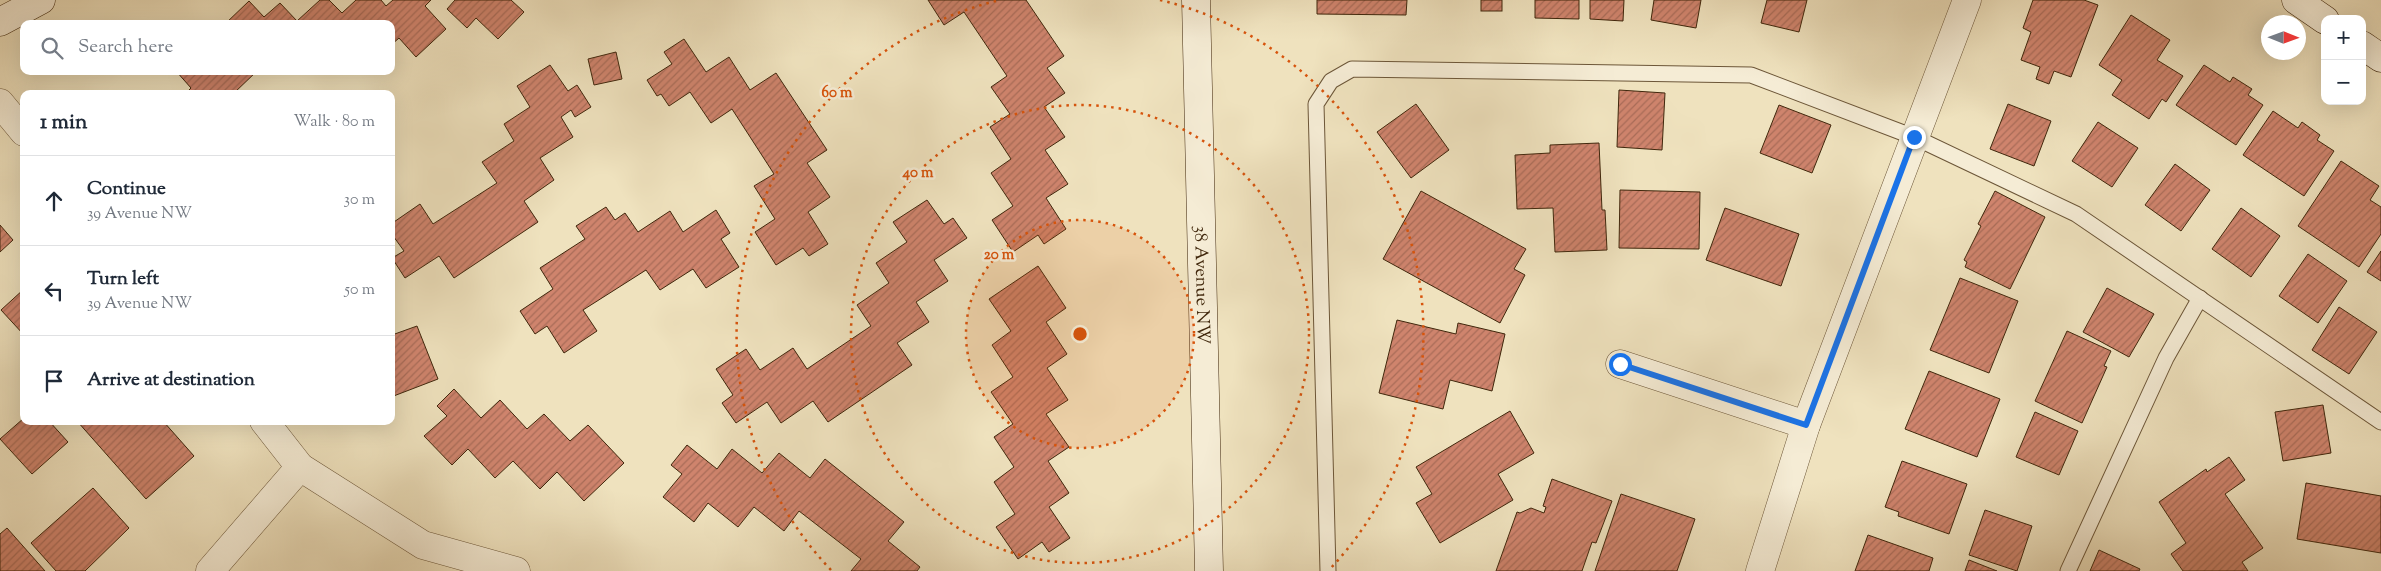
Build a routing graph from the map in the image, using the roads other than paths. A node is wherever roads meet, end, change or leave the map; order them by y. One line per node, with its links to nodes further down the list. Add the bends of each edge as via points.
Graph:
1 (41, 0): 6 (street)
2 (1196, 0): 20 (street, 38 Avenue NW)
3 (1967, 0): 11 (street)
4 (2296, 0): 5 (street)
5 (2321, 17)
6 (0, 22)
7 (2366, 48): 8 (street)
8 (2381, 58)
9 (0, 103): 10 (street)
10 (20, 127)
11 (1914, 137): 12 (lane, via 2076,214); 16 (street); 21 (lane, via 1751,74 1352,69 1331,81 1316,104)
12 (2200, 298): 14 (lane); 23 (lane, via 2166,358)
13 (1620, 364): 16 (street)
14 (2381, 422)
15 (267, 425): 17 (street)
16 (1806, 425): 22 (street)
17 (300, 466): 18 (street); 19 (street, via 423,545)
18 (210, 571)
19 (516, 571)
20 (1209, 571)
21 (1328, 571)
22 (1760, 571)
23 (2068, 571)

